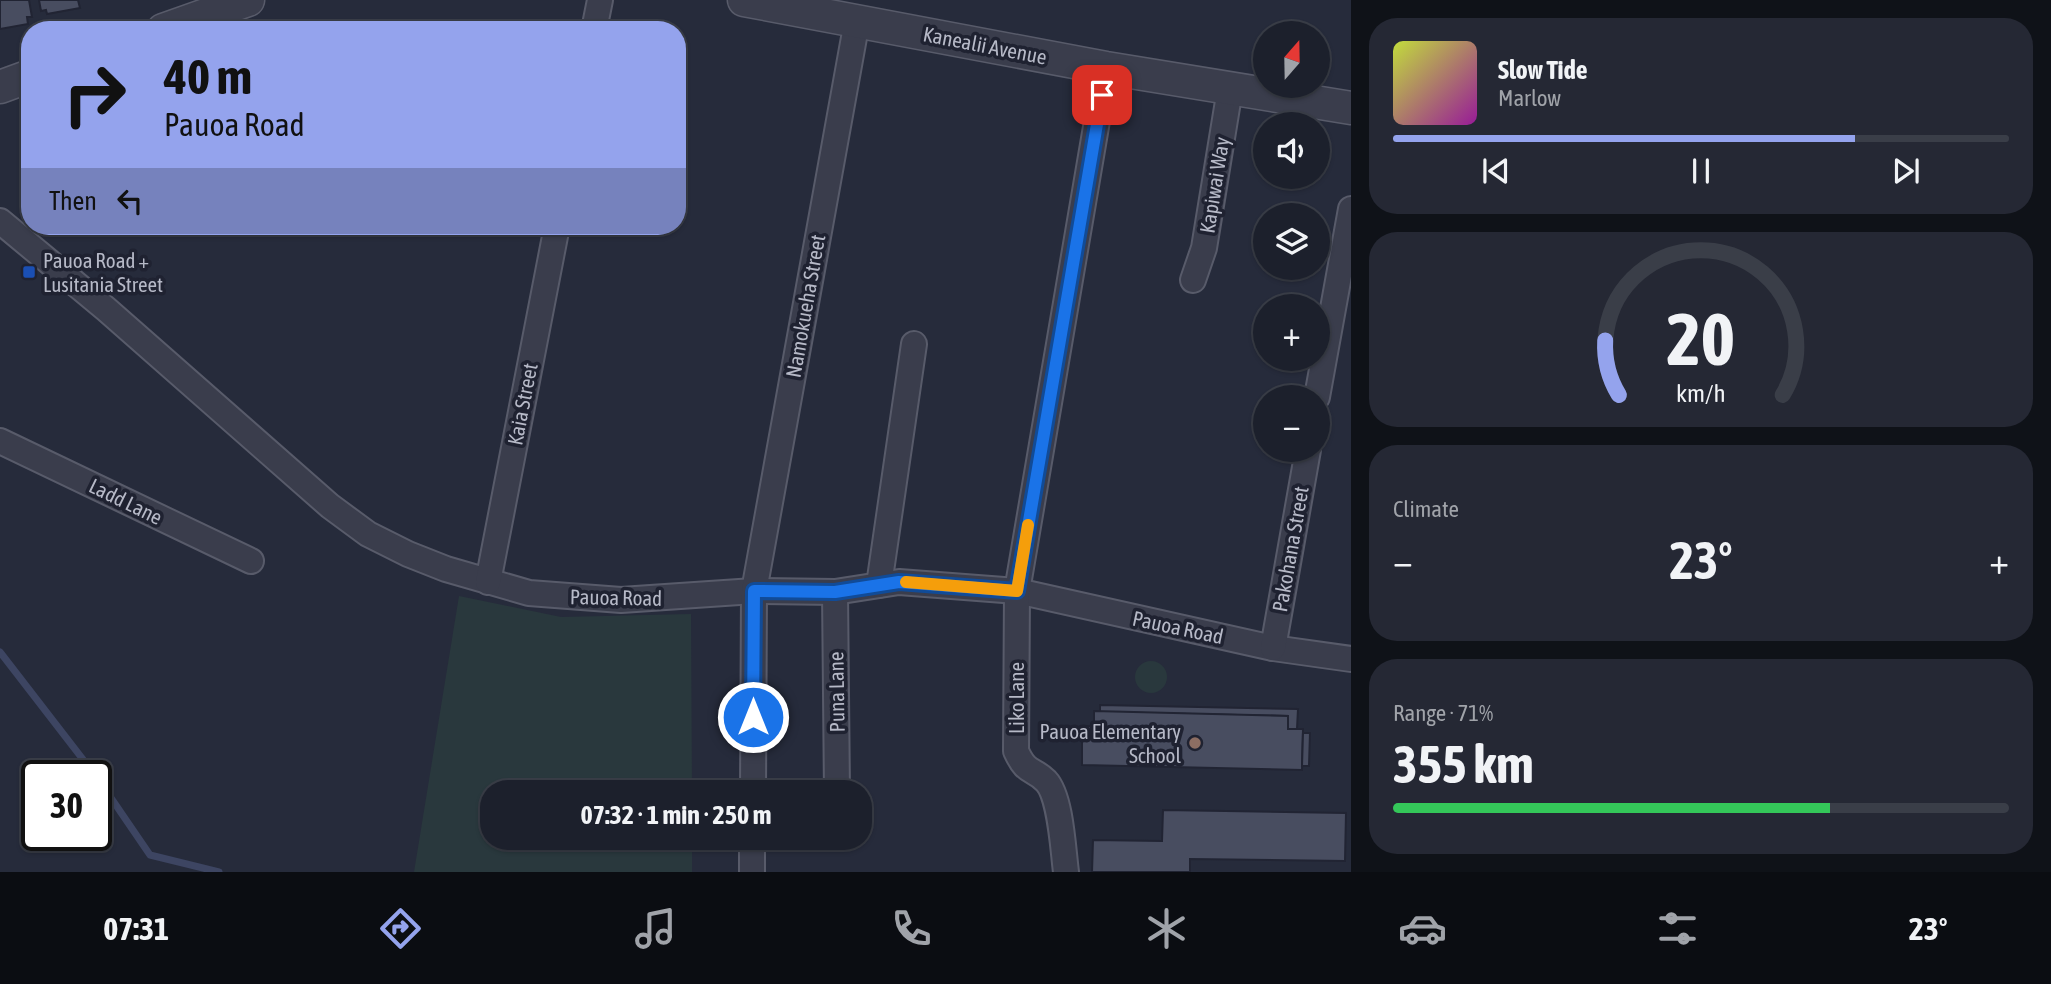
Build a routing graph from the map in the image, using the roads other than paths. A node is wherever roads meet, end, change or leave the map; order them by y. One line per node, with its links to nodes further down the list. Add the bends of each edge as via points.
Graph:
1 (248, 0): 5 (street)
2 (600, 0): 6 (street)
3 (744, 0): 4 (street, Kanealii Avenue)
4 (783, 4): 7 (street, Kanealii Avenue)
5 (188, 21)
6 (596, 21)
7 (857, 21): 8 (street, Kanealii Avenue); 24 (street, Namokueha Street)
8 (1106, 68): 11 (street, Kanealii Avenue); 25 (street, Liko Lane)
9 (21, 79): 10 (street)
10 (0, 87)
11 (1230, 89): 12 (street, Kanealii Avenue); 16 (street, Kapiwai Way, via 1204,248)
12 (1351, 108)
13 (1351, 209): 18 (street)
14 (0, 221): 22 (street, Pauoa Road, via 330,506 368,534 408,554)
15 (554, 235): 22 (street, Kaia Street)
16 (1193, 280)
17 (915, 344): 23 (street)
18 (1319, 385)
19 (0, 441): 21 (street, Ladd Lane)
20 (1306, 462): 27 (street, Pakohana Street)
21 (251, 561)
22 (488, 582): 24 (street, Pauoa Road, via 570,598 675,598)
23 (878, 585): 25 (street, Pauoa Road, via 899,582); 26 (street, Pauoa Road)
24 (754, 591): 26 (street, Pauoa Road); 29 (street, Namokueha Street)
25 (1017, 591): 27 (street, Pauoa Road); 33 (street, Liko Lane, via 1016,751 1024,768 1046,781 1055,795)
26 (835, 592): 30 (street, Puna Lane)
27 (1273, 648): 28 (street, Pauoa Road)
28 (1351, 659)
29 (752, 780)
30 (837, 780)
31 (752, 850): 32 (street)
32 (752, 872)
33 (1066, 872)

